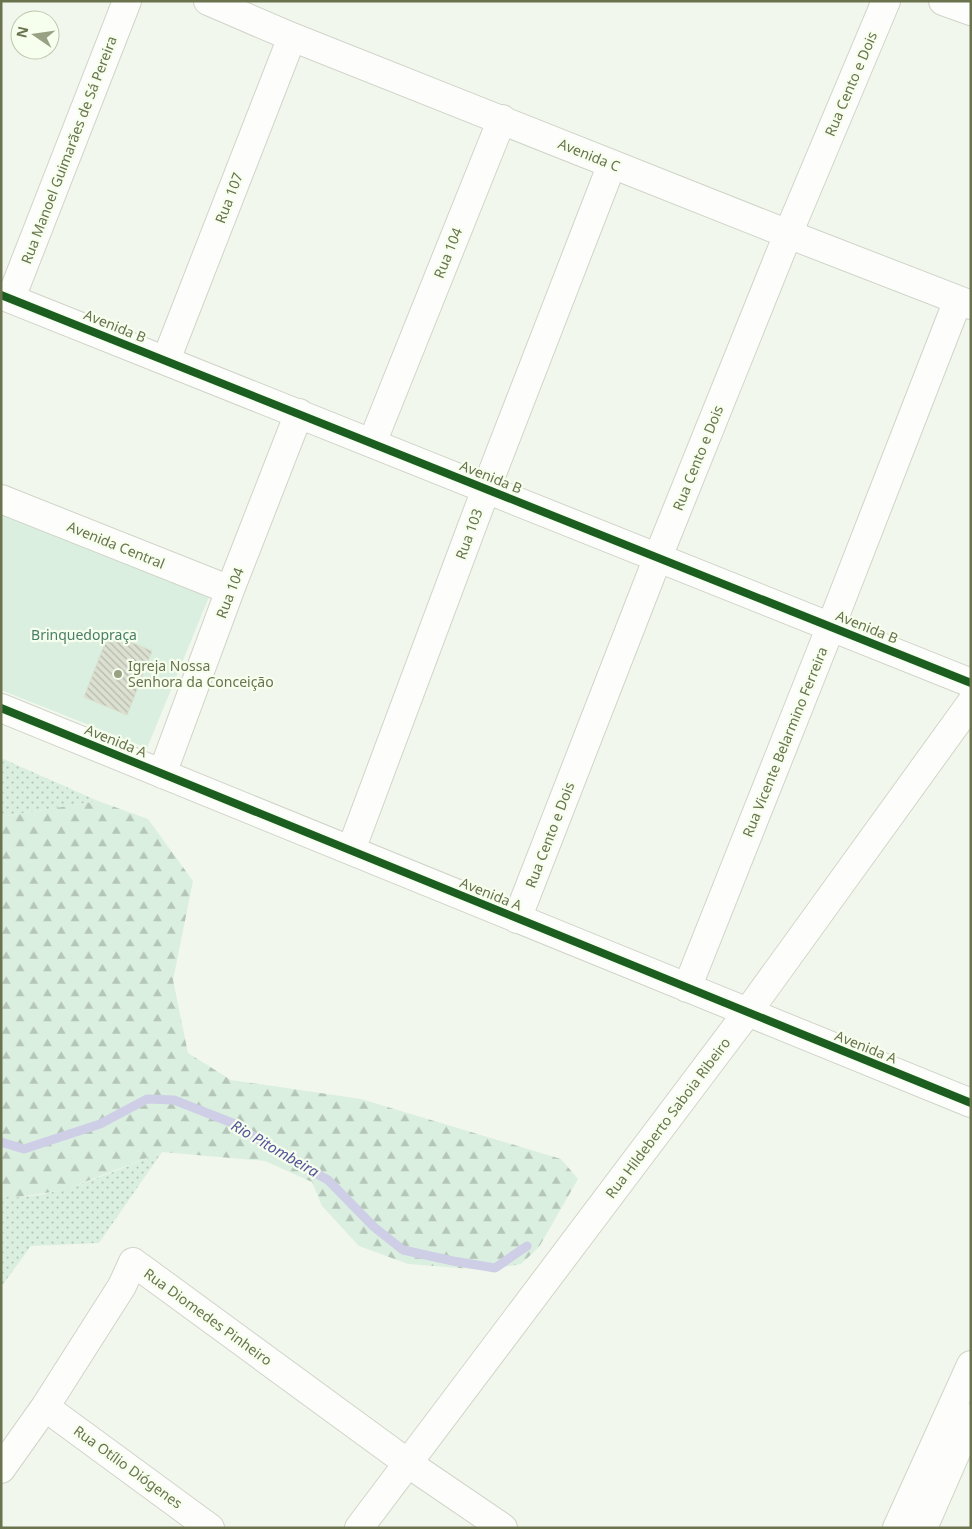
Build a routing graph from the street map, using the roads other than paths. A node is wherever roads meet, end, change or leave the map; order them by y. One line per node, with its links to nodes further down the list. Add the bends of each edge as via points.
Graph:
1 (128, 1): 10 (street, Rua Manoel Guimarães de Sá Pereira)
2 (208, 1): 6 (street, Avenida C)
3 (886, 1): 9 (street, Rua Cento e Dois)
4 (943, 1): 5 (street)
5 (971, 11)
6 (292, 37): 7 (street, Avenida C); 12 (street, Rua 107)
7 (502, 119): 8 (street, Avenida C); 14 (street, Rua 104)
8 (612, 164): 9 (street, Avenida C); 15 (street, Rua 103)
9 (788, 234): 11 (street, Avenida C); 17 (street, Rua Cento e Dois)
10 (6, 296): 12 (street, Avenida B)
11 (964, 302): 19 (street, Rua Vicente Belarmino Ferreira)
12 (166, 360): 13 (street, Avenida B)
13 (299, 413): 14 (street, Avenida B); 18 (street, Rua 104)
14 (372, 442): 15 (street, Avenida B)
15 (486, 489): 17 (street, Avenida B); 24 (street, Rua 103)
16 (1, 499): 18 (street, Avenida Central)
17 (658, 557): 19 (street, Avenida B); 25 (street, Rua Cento e Dois)
18 (230, 590): 23 (street, Rua 104)
19 (831, 626): 20 (street, Avenida B); 26 (street, Rua Vicente Belarmino Ferreira)
20 (971, 683)
21 (971, 703): 27 (street, Rua Hildeberto Saboia Ribeiro)
22 (1, 708): 23 (street, Avenida A)
23 (162, 774): 24 (street, Avenida A)
24 (351, 850): 25 (street, Avenida A)
25 (517, 918): 26 (street, Avenida A)
26 (687, 988): 27 (street, Avenida A)
27 (747, 1013): 28 (street, Avenida A); 33 (street, Rua Hildeberto Saboia Ribeiro)
28 (971, 1103)
29 (971, 1365): 30 (street)
30 (965, 1394): 38 (street)
31 (45, 1407): 33 (street, Rua Diomedes Pinheiro, via 122,1286 132,1262); 34 (street, Rua Diomedes Pinheiro); 35 (street, Rua Otílio Diógenes)
32 (971, 1418): 39 (street)
33 (409, 1464): 36 (street, Rua Hildeberto Saboia Ribeiro); 37 (street)
34 (1, 1469)
35 (210, 1528)
36 (359, 1528)
37 (503, 1528)
38 (897, 1528)
39 (923, 1528)

